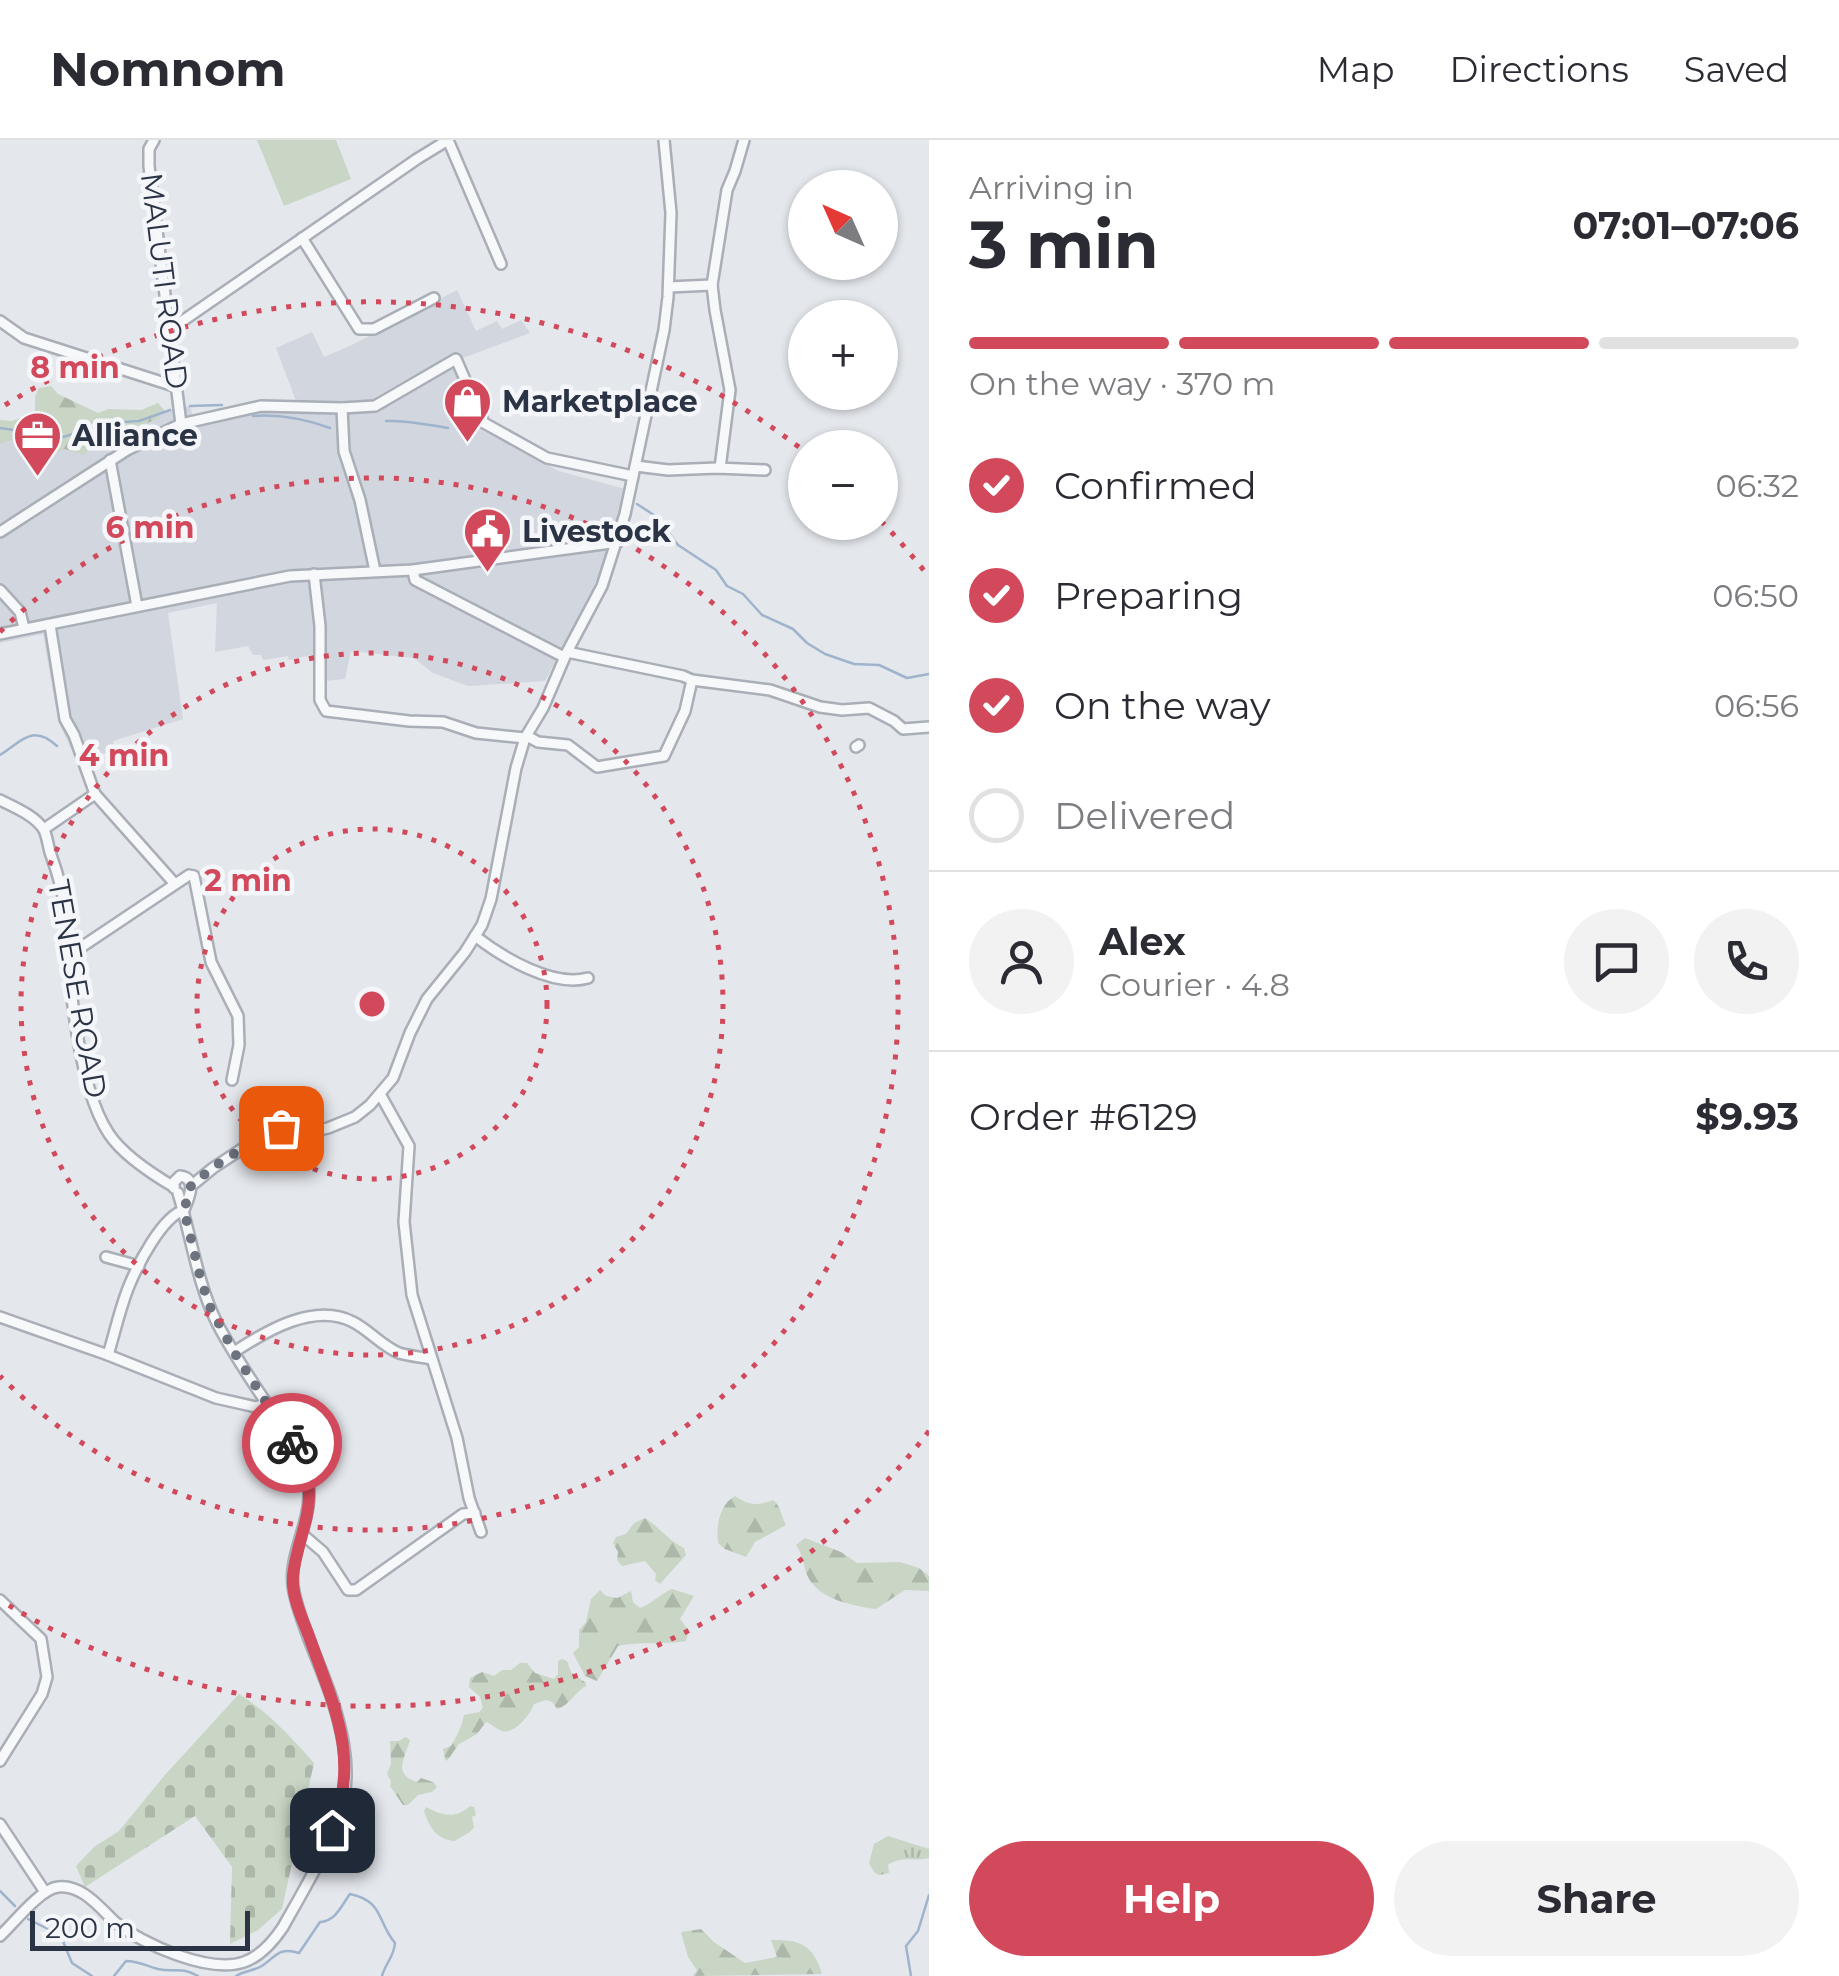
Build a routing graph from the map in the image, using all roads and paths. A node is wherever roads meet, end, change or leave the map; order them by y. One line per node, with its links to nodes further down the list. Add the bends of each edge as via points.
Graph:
1 (154, 140): 11 (street, MALUTI ROAD, via 149,166)
2 (448, 140): 5 (street); 6 (street)
3 (664, 140): 8 (street)
4 (744, 140): 7 (street, via 726,190)
5 (302, 238): 9 (street, via 359,329 374,330); 11 (street)
6 (500, 264)
7 (712, 284): 8 (street); 16 (street, via 730,390)
8 (669, 287): 18 (street)
9 (434, 298)
10 (0, 321): 12 (street, via 24,338)
11 (170, 325): 12 (street, MALUTI ROAD)
12 (178, 387): 14 (street, MALUTI ROAD)
13 (342, 408): 14 (street, via 261,406); 18 (street, via 374,406 456,359 484,423 547,458); 22 (street, via 344,450)
14 (181, 424): 15 (street)
15 (110, 460): 19 (street); 25 (street)
16 (720, 468): 17 (street); 18 (street)
17 (765, 470)
18 (634, 471): 20 (street)
19 (0, 532)
20 (618, 542): 21 (street); 29 (street)
21 (413, 570): 22 (street); 29 (street, via 415,580)
22 (374, 571): 23 (street)
23 (314, 574): 25 (street); 32 (street, via 320,700 326,711)
24 (0, 590): 27 (street, via 20,612)
25 (137, 606): 26 (street)
26 (50, 625): 27 (street); 33 (street, via 65,719)
27 (24, 628): 28 (street)
28 (0, 634)
29 (566, 654): 30 (street); 32 (street)
30 (692, 680): 31 (street, via 770,690 820,707 870,708 903,729); 32 (street, via 664,756 597,767 568,744)
31 (929, 727)
32 (526, 737): 37 (street, via 491,899)
33 (94, 794): 35 (street); 36 (street)
34 (0, 800): 35 (street)
35 (44, 829): 38 (street, TENESE ROAD, via 68,921)
36 (175, 884): 38 (street); 40 (street, via 194,876 211,962 238,1016)
37 (476, 936): 39 (street, via 536,972); 41 (street, via 427,999)
38 (68, 956): 42 (street, TENESE ROAD, via 92,1097 109,1134 137,1163)
39 (588, 978)
40 (232, 1080)
41 (380, 1094): 42 (street, via 340,1124 274,1130); 49 (street, via 409,1146 409,1276)
42 (182, 1185): 43 (street)
43 (184, 1210): 45 (street, via 169,1220); 47 (street, via 209,1305)
44 (106, 1257): 45 (street)
45 (139, 1266): 48 (street)
46 (0, 1318): 48 (street)
47 (234, 1352): 49 (street, via 276,1328 327,1316 353,1322 397,1352); 50 (street)
48 (108, 1355): 50 (street, via 233,1403)
49 (431, 1359): 51 (street)
50 (267, 1403): 53 (street, via 306,1471 310,1495)
51 (475, 1512): 52 (street); 53 (street, via 356,1590 348,1590)
52 (481, 1532)
53 (302, 1534): 57 (street, via 294,1591 338,1720 346,1778 332,1830 274,1941 242,1963 202,1961 148,1944 70,1888)
54 (0, 1600): 55 (street, via 40,1639 47,1677)
55 (0, 1761)
56 (0, 1824): 57 (street)
57 (45, 1892): 58 (street)
58 (0, 1936)

